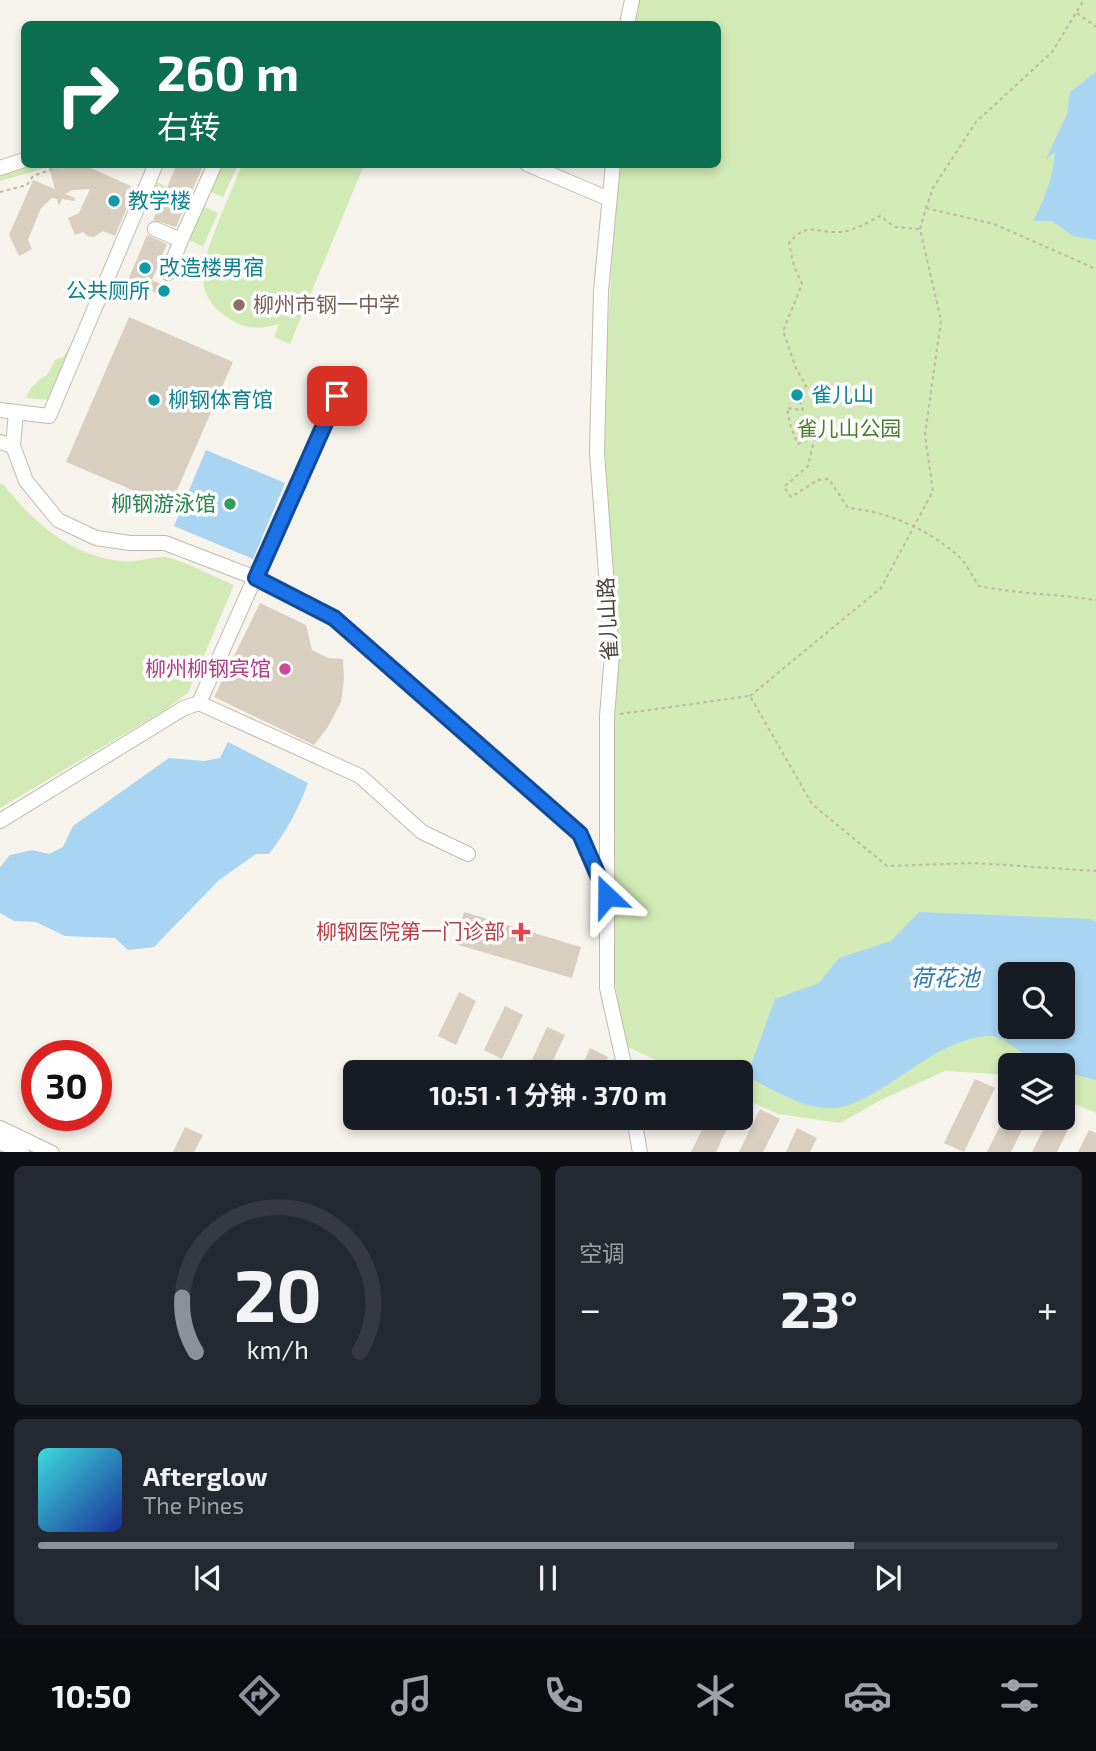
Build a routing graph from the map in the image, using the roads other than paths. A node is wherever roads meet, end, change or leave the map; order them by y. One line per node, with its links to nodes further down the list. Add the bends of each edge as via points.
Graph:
1 (632, 0): 2 (street)
2 (628, 21)
3 (21, 161): 4 (street)
4 (0, 168)
5 (154, 168): 15 (street, via 49,416)
6 (213, 168): 11 (street)
7 (537, 168): 9 (street)
8 (613, 168): 9 (street, 雀儿山路)
9 (609, 198): 21 (street, 雀儿山路, via 601,291 597,452 612,655 607,716)
10 (155, 229): 11 (street)
11 (181, 240): 12 (street)
12 (168, 273)
13 (337, 396): 17 (street)
14 (0, 410): 15 (street)
15 (16, 412): 16 (street)
16 (6, 444): 17 (street, via 26,481 58,520 96,538 165,543)
17 (256, 578): 18 (street); 21 (street, via 334,618 580,834)
18 (199, 703): 19 (street); 20 (street, via 360,776 422,832)
19 (0, 821)
20 (468, 854)
21 (607, 896): 22 (street, 雀儿山路, via 607,988)
22 (623, 1060)
23 (0, 1128): 27 (street)
24 (636, 1130): 28 (street)
25 (0, 1142): 26 (street)
26 (20, 1152)
27 (50, 1152)
28 (639, 1152)

